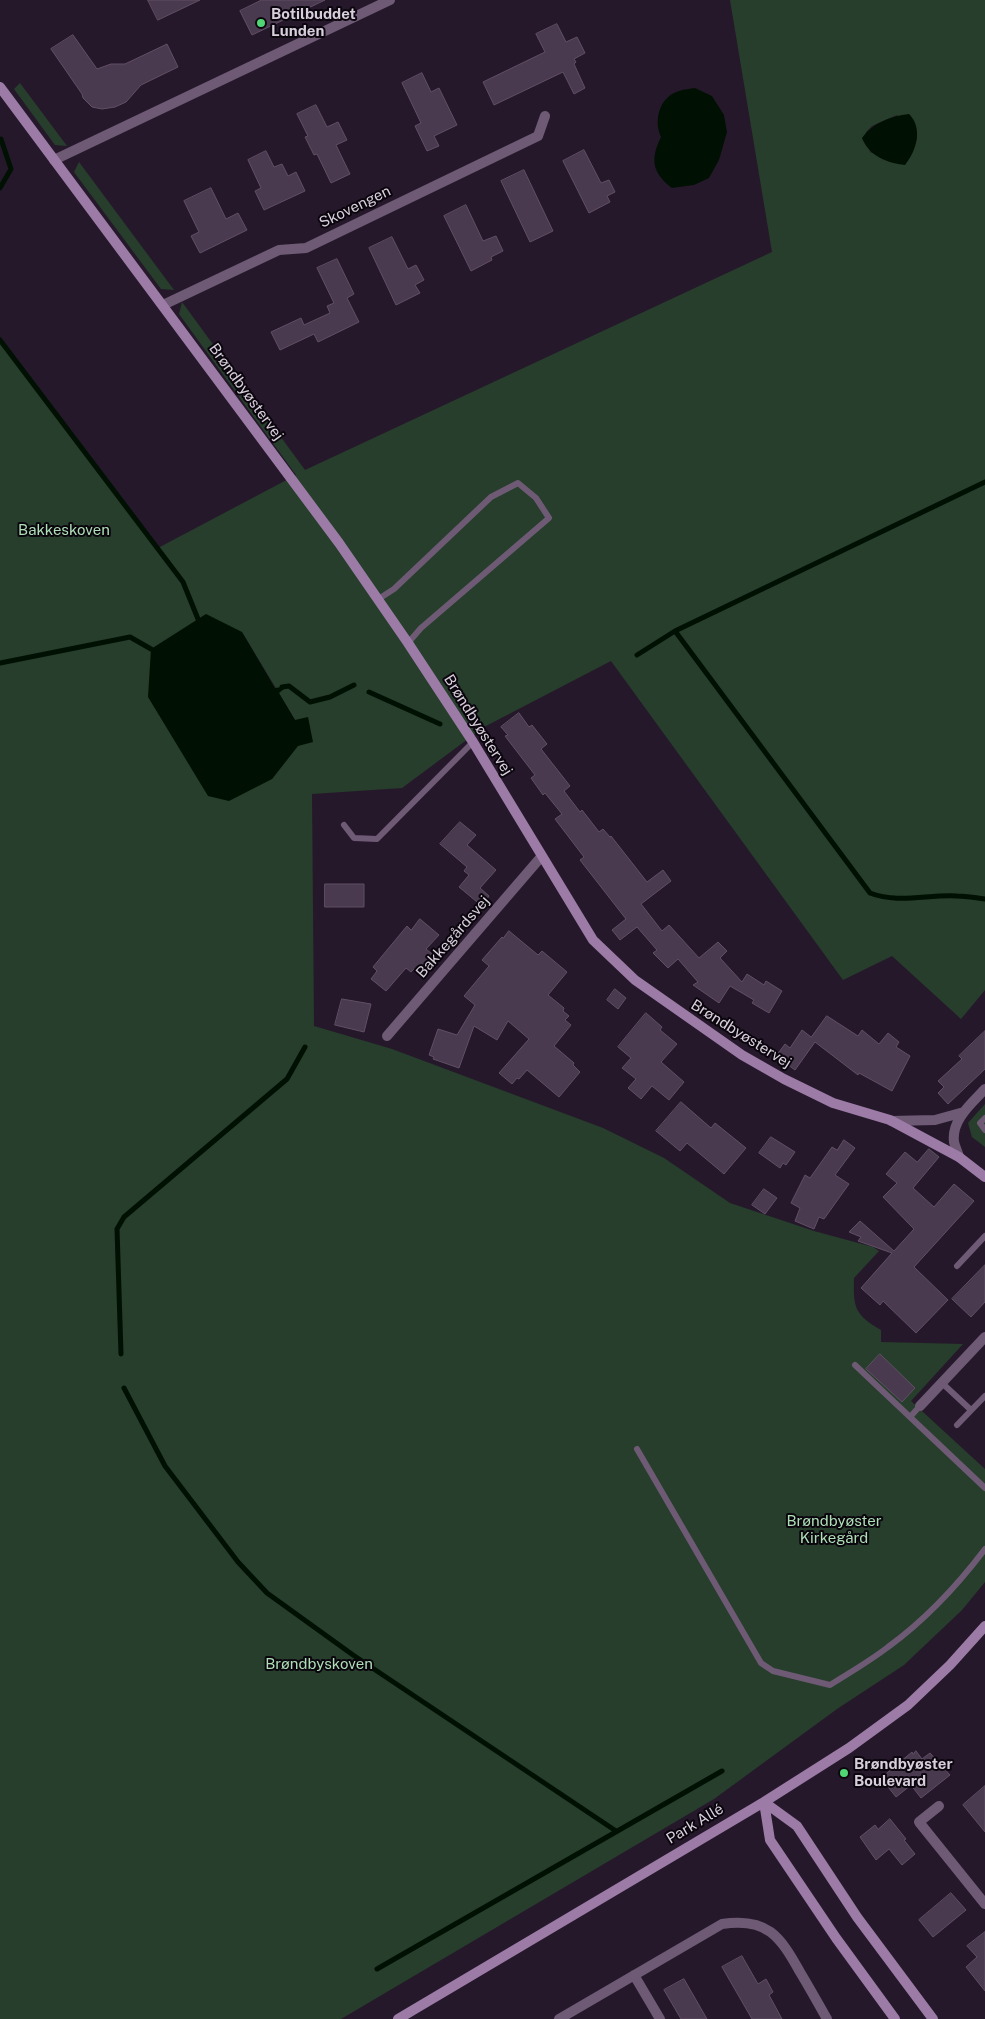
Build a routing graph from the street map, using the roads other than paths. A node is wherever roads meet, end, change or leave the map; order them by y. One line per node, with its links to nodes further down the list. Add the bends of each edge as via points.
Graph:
1 (390, 0): 4 (street)
2 (0, 86): 4 (street, Brøndbyøstervej)
3 (545, 116): 5 (street, Skovengen, via 538,136 306,248 279,250)
4 (54, 160): 5 (street, Brøndbyøstervej)
5 (163, 305): 6 (street, Brøndbyøstervej)
6 (378, 600): 7 (street, Brøndbyøstervej); 7 (lane, via 394,589 491,497 518,483 536,498 548,518 421,628)
7 (408, 643): 8 (street, Brøndbyøstervej)
8 (472, 742): 9 (lane, via 377,839 354,838); 10 (street, Brøndbyøstervej)
9 (344, 825)
10 (542, 857): 11 (street, Bakkegårdsvej); 15 (street, Brøndbyøstervej, via 593,940 635,980 734,1050 784,1079 833,1103)
11 (387, 1036)
12 (985, 1089): 13 (street)
13 (964, 1112): 15 (street, via 935,1120); 17 (street, via 955,1130 954,1141)
14 (985, 1118): 16 (lane, via 980,1123)
15 (890, 1120): 17 (street, Brøndbyøstervej)
16 (985, 1130)
17 (959, 1157): 18 (street, Brøndbyøstervej)
18 (985, 1177)
19 (985, 1236): 20 (lane)
20 (957, 1266)
21 (984, 1339): 23 (street)
22 (855, 1365): 27 (lane)
23 (942, 1383): 25 (street); 26 (lane)
24 (985, 1396): 26 (lane)
25 (920, 1406): 27 (lane)
26 (971, 1410): 28 (lane)
27 (910, 1417): 30 (lane)
28 (957, 1425)
29 (636, 1449): 31 (lane, via 761,1663 773,1670 830,1685 921,1621)
30 (985, 1488)
31 (985, 1550)
32 (985, 1626): 33 (street, Park Allé, via 908,1705 849,1748)
33 (764, 1802): 37 (street, Park Allé); 41 (street, via 770,1840); 42 (street, via 797,1826 857,1917)
34 (939, 1806): 35 (street, via 919,1822)
35 (985, 1904)
36 (634, 1975): 38 (street); 39 (street); 40 (street, via 722,1924 738,1921 754,1924 772,1932 784,1943)
37 (398, 2019)
38 (559, 2019)
39 (660, 2019)
40 (827, 2019)
41 (895, 2019)
42 (932, 2019)

